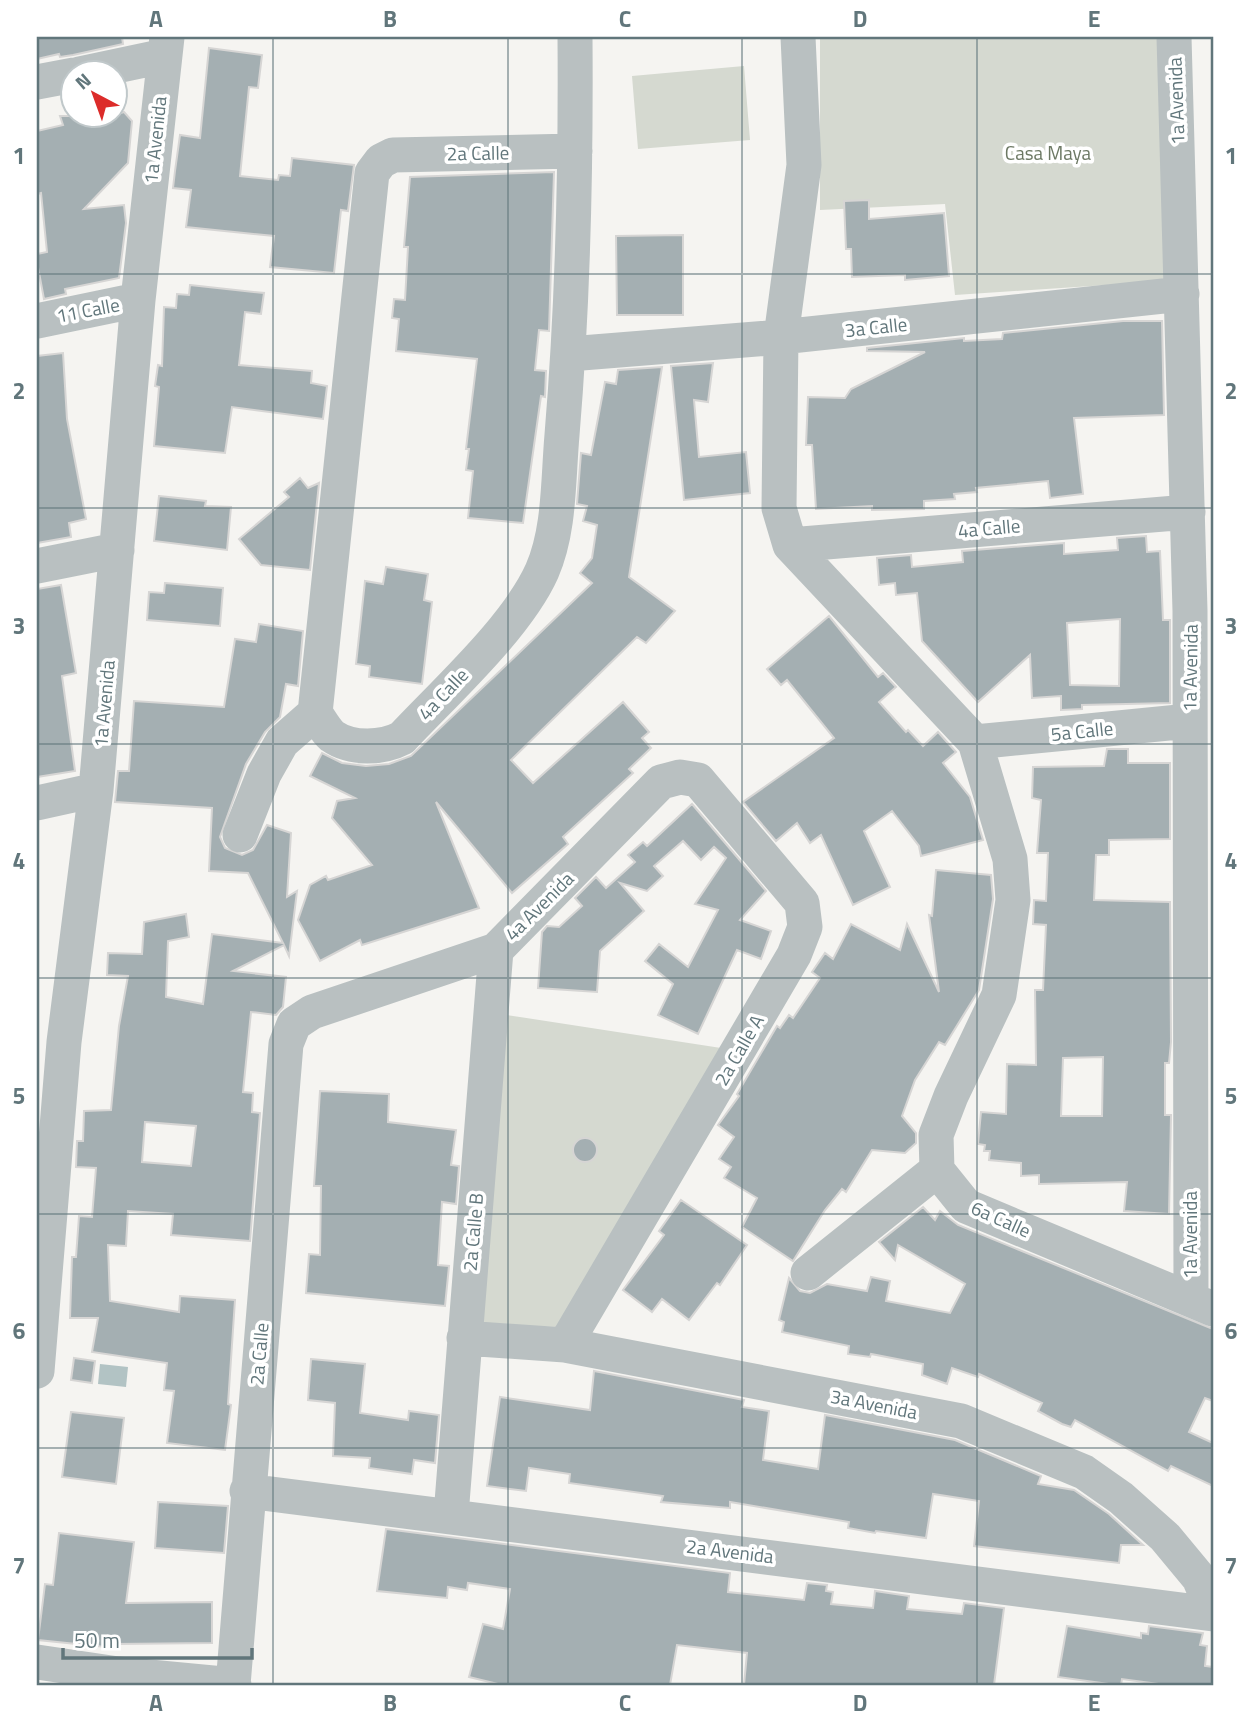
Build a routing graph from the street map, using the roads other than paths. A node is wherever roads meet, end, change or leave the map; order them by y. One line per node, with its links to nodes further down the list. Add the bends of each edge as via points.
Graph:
1 (575, 37): 8 (street, 4a Calle)
2 (798, 37): 12 (street, via 804,165)
3 (1174, 37): 9 (street, 1a Avenida)
4 (165, 46): 5 (street); 10 (street, 1a Avenida)
5 (122, 60)
6 (60, 78): 7 (street)
7 (37, 82)
8 (575, 150): 13 (street, 4a Calle); 18 (street, 2a Calle, via 393,155 372,173)
9 (1182, 294): 12 (street, 3a Calle); 14 (street, 1a Avenida)
10 (138, 300): 11 (street, 11 Calle); 16 (street, 1a Avenida)
11 (37, 321)
12 (781, 337): 13 (street, 3a Calle); 15 (street, via 779,508)
13 (569, 354): 18 (street, 4a Calle, via 554,529 542,570 521,610 402,738 385,747 332,736)
14 (1188, 512): 15 (street, 4a Calle); 19 (street, 1a Avenida)
15 (790, 545): 20 (street)
16 (117, 550): 17 (street); 22 (street, 1a Avenida)
17 (37, 566)
18 (315, 713): 24 (street, via 282,742)
19 (1189, 721): 20 (street, 5a Calle); 31 (street, 1a Avenida)
20 (975, 742): 28 (street, via 1010,859 1013,900 999,995 936,1135)
21 (680, 777): 25 (street, 4a Avenida, via 661,782); 33 (street, 2a Calle A, via 698,780 780,874 802,904 805,927 794,955)
22 (96, 790): 23 (street); 27 (street, 1a Avenida)
23 (37, 803)
24 (240, 835)
25 (496, 950): 26 (street, 4a Avenida, via 313,1012); 32 (street, 2a Calle B)
26 (294, 1024): 35 (street, 2a Calle, via 286,1044)
27 (51, 1045): 30 (street, 1a Avenida)
28 (937, 1170): 29 (street); 31 (street, 6a Calle, via 967,1206)
29 (808, 1273)
30 (40, 1286): 34 (street, 1a Avenida)
31 (1202, 1304)
32 (464, 1338): 33 (street, 3a Avenida); 36 (street, 2a Calle B)
33 (565, 1345): 37 (street, 3a Avenida, via 961,1421 1018,1444 1084,1472 1121,1497 1165,1537 1199,1578)
34 (37, 1371)
35 (247, 1491): 36 (street, 2a Avenida); 39 (street, 2a Calle)
36 (451, 1515): 37 (street, 2a Avenida)
37 (1213, 1612)
38 (37, 1662): 39 (street)
39 (233, 1685)

